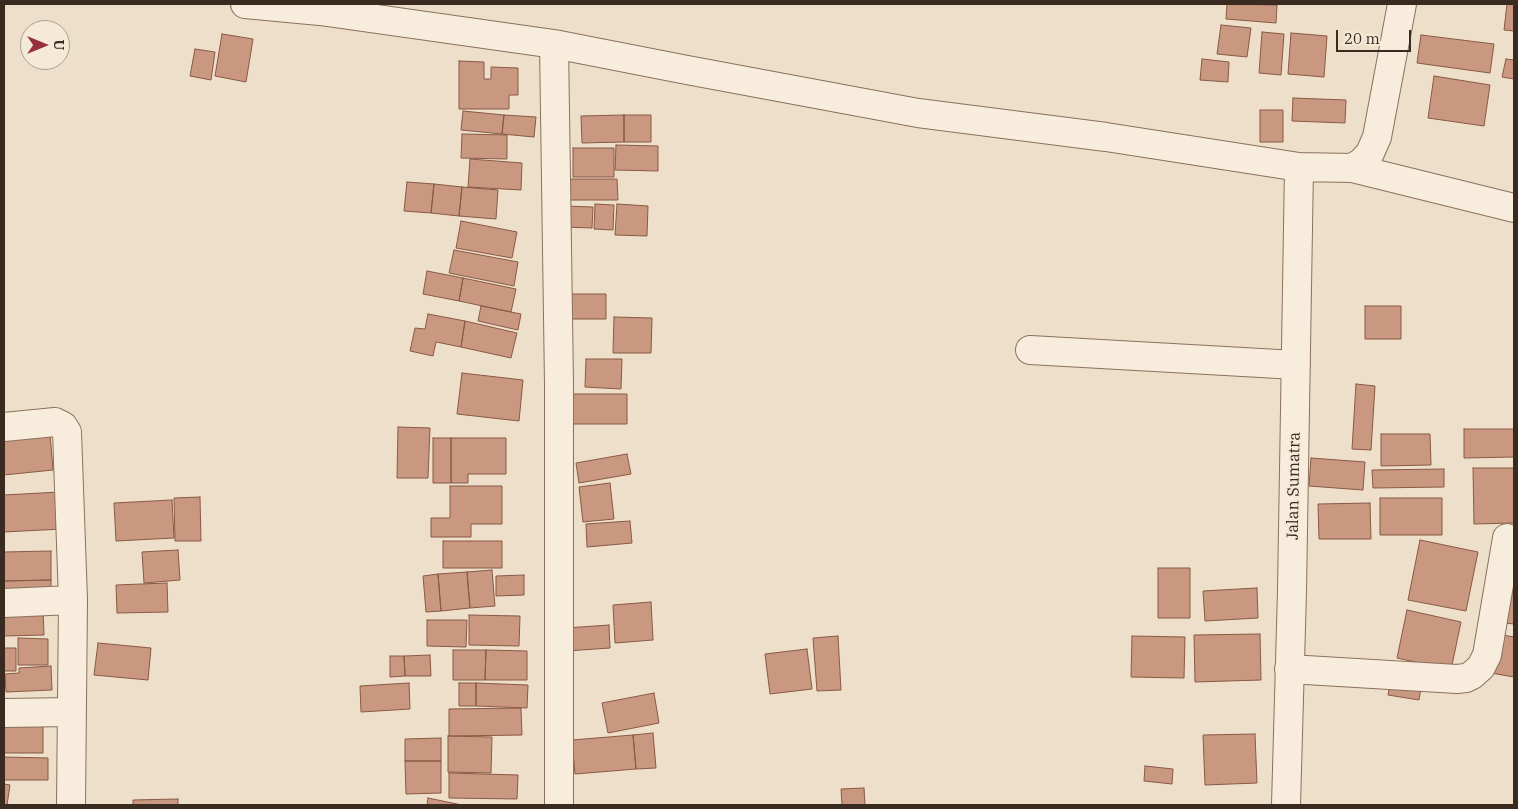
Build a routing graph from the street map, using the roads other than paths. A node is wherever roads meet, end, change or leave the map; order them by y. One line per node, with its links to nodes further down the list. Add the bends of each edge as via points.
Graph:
1 (245, 4): 3 (street, via 320,11)
2 (1402, 4): 5 (street, via 1377,137 1370,153)
3 (554, 44): 4 (street, via 918,113); 17 (street, via 559,384)
4 (1300, 166): 5 (street); 8 (street, Jalan Sumatra)
5 (1352, 168): 6 (street)
6 (1514, 208)
7 (1030, 350): 8 (street)
8 (1296, 365): 13 (street, Jalan Sumatra)
9 (4, 427): 11 (street, via 55,422 67,432)
10 (1507, 538): 13 (street, via 1487,656 1472,675 1457,679)
11 (73, 600): 12 (street); 14 (street)
12 (4, 603)
13 (1289, 669): 18 (street, Jalan Sumatra)
14 (72, 712): 15 (street); 16 (street)
15 (4, 713)
16 (72, 805)
17 (559, 805)
18 (1286, 805)

